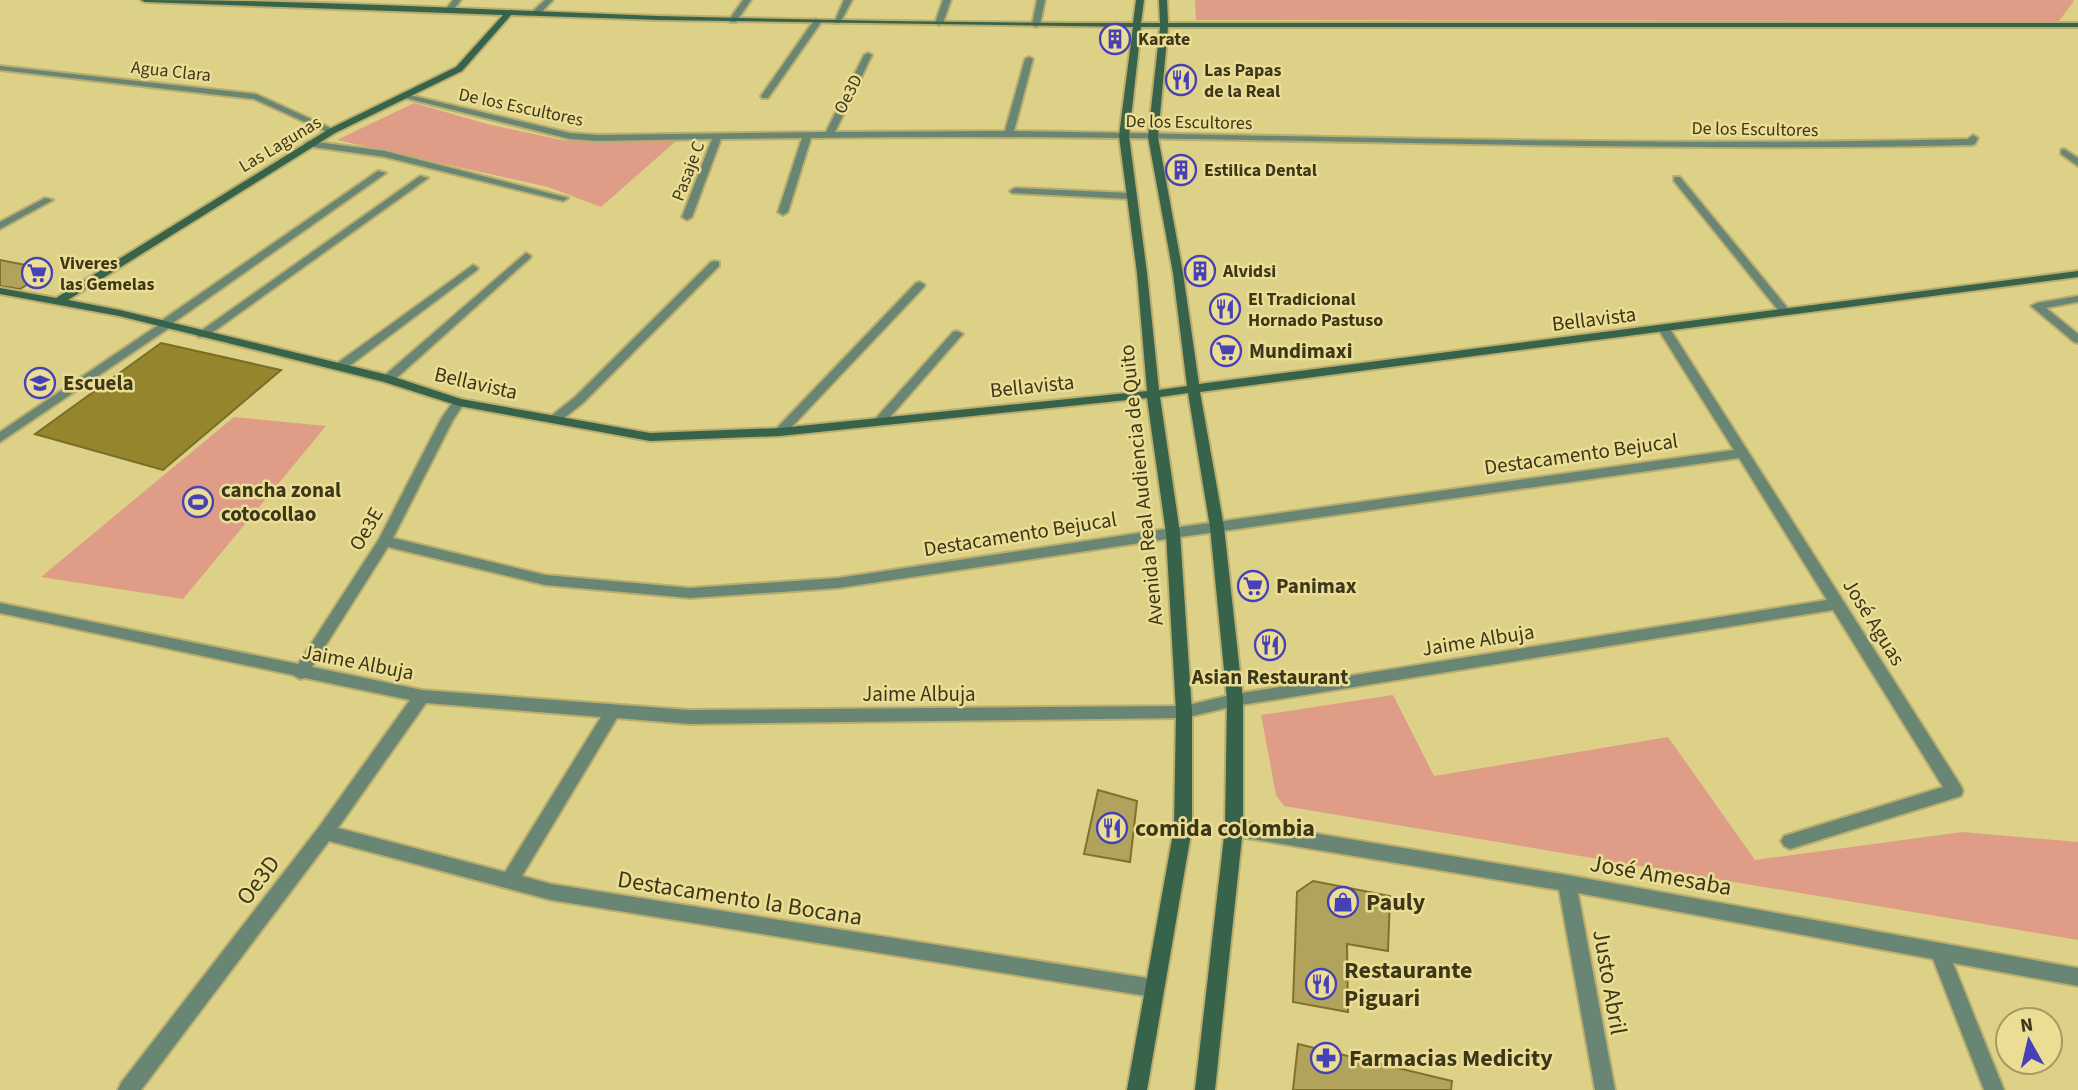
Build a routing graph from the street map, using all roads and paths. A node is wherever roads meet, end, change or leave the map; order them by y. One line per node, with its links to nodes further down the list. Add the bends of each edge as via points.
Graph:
1 (145, 0): 2 (street)
2 (151, 0): 12 (street)
3 (363, 0): 13 (street)
4 (457, 0): 14 (street)
5 (549, 0): 16 (street)
6 (747, 0): 18 (street)
7 (848, 0): 20 (street)
8 (947, 0): 21 (street)
9 (1041, 0): 22 (street)
10 (1140, 0): 25 (street, Avenida Real Audiencia de Quito)
11 (1163, 0): 26 (street)
12 (250, 1): 13 (street)
13 (356, 7): 14 (street)
14 (449, 10): 15 (street)
15 (510, 11): 16 (street); 31 (street, Las Lagunas, via 459,69)
16 (536, 13): 18 (street)
17 (2078, 14): 23 (street)
18 (733, 20): 19 (street)
19 (818, 20): 20 (street); 30 (street)
20 (837, 21): 21 (street)
21 (939, 23): 22 (street)
22 (1036, 25): 25 (street)
23 (2066, 25): 24 (street); 26 (street)
24 (2078, 25)
25 (1138, 26): 26 (street); 37 (street, Avenida Real Audiencia de Quito)
26 (1164, 26): 38 (street)
27 (868, 55): 34 (street, Oe3D)
28 (1029, 59): 35 (street)
29 (0, 68): 32 (street, Agua Clara, via 256,97)
30 (765, 96)
31 (405, 97): 32 (street, Las Lagunas); 36 (street, De los Escultores, via 570,136)
32 (332, 131): 40 (street, Las Lagunas)
33 (808, 134): 34 (street, De los Escultores); 36 (street, De los Escultores); 50 (street)
34 (829, 134): 35 (street, De los Escultores)
35 (1009, 134): 37 (street, De los Escultores)
36 (718, 135): 51 (street, Pasaje C)
37 (1124, 136): 38 (street, De los Escultores); 47 (street, Avenida Real Audiencia de Quito)
38 (1153, 137): 39 (street, De los Escultores, via 1855,146 1972,142); 69 (street)
39 (1973, 138)
40 (309, 144): 48 (street, via 385,154); 60 (street, Las Lagunas)
41 (2064, 152): 42 (street)
42 (2078, 163)
43 (381, 173): 62 (street)
44 (423, 178): 65 (street)
45 (1677, 179): 61 (street)
46 (1015, 191): 47 (street)
47 (1130, 196): 70 (street, Avenida Real Audiencia de Quito)
48 (563, 198)
49 (48, 200): 52 (street)
50 (783, 212)
51 (687, 218)
52 (0, 226)
53 (526, 256): 68 (street)
54 (715, 264): 72 (street)
55 (473, 268): 67 (street)
56 (2078, 274): 61 (street, Bellavista)
57 (920, 285): 74 (street)
58 (0, 291): 60 (street, Bellavista)
59 (2078, 299): 66 (street, via 2037,306)
60 (60, 300): 62 (street, Bellavista)
61 (1786, 313): 63 (street, Bellavista)
62 (163, 325): 65 (street, Bellavista); 75 (street)
63 (1664, 329): 69 (street, Bellavista); 76 (street, José Aguas)
64 (957, 334): 73 (street)
65 (202, 335): 67 (street, Bellavista)
66 (2078, 340)
67 (340, 367): 68 (street, Bellavista)
68 (388, 379): 71 (street, Bellavista)
69 (1193, 388): 70 (street, Bellavista); 77 (street)
70 (1153, 394): 73 (street, Bellavista); 78 (street, Avenida Real Audiencia de Quito)
71 (459, 402): 72 (street, Bellavista); 79 (street, Oe3E)
72 (555, 419): 74 (street, Bellavista, via 650,437)
73 (880, 421): 74 (street, Bellavista)
74 (780, 432)
75 (0, 439)
76 (1744, 453): 77 (street, Destacamento Bejucal); 80 (street, José Aguas)
77 (1217, 527): 78 (street, Destacamento Bejucal); 84 (street)
78 (1173, 533): 79 (street, Destacamento Bejucal, via 838,583 690,593 545,580); 86 (street, Avenida Real Audiencia de Quito)
79 (386, 541): 82 (street, Oe3E)
80 (1839, 604): 84 (street, Jaime Albuja); 89 (street, José Aguas, via 1955,791)
81 (0, 608): 82 (street, Jaime Albuja)
82 (300, 673): 83 (street, Jaime Albuja)
83 (422, 696): 85 (street, Jaime Albuja); 88 (street, Oe3D)
84 (1235, 700): 86 (street, Jaime Albuja); 87 (street)
85 (613, 711): 86 (street, Jaime Albuja, via 689,717); 90 (street)
86 (1184, 712): 94 (street, Avenida Real Audiencia de Quito, via 1183,828)
87 (1234, 828): 91 (street, José Amesaba); 97 (street)
88 (325, 832): 90 (street, Destacamento la Bocana); 95 (street, Oe3D)
89 (1790, 841)
90 (509, 882): 94 (street, Destacamento la Bocana)
91 (1567, 883): 92 (street, José Amesaba); 98 (street, Justo Abril)
92 (1939, 951): 93 (street, José Amesaba); 99 (street)
93 (2078, 977)
94 (1153, 988): 96 (street, Avenida Real Audiencia de Quito)
95 (128, 1090)
96 (1137, 1090)
97 (1205, 1090)
98 (1605, 1090)
99 (1994, 1090)

